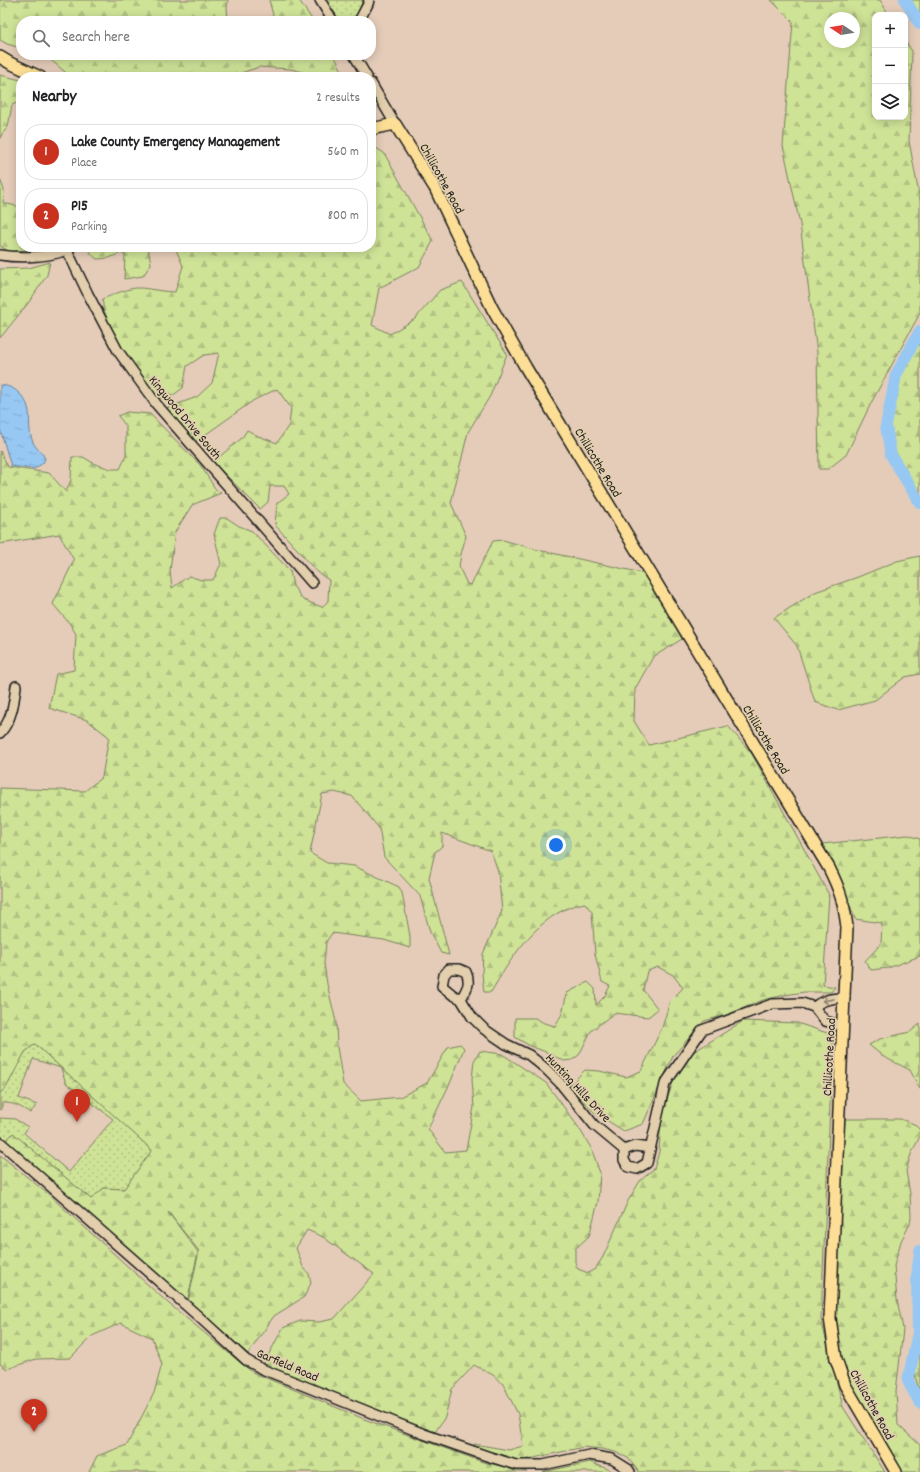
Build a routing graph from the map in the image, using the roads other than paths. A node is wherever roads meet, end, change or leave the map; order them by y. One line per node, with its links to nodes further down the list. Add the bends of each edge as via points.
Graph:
1 (320, 0): 3 (street)
2 (369, 0): 4 (street)
3 (330, 16)
4 (362, 16)
5 (0, 57): 7 (main road)
6 (357, 60): 8 (street)
7 (29, 72)
8 (364, 72)
9 (376, 92): 10 (street, Chillicothe Road)
10 (395, 124): 11 (main road); 18 (main road, Chillicothe Road, via 435,188 492,308 526,368 830,868 845,907)
11 (376, 128)
12 (56, 252): 14 (street, via 22,257)
13 (71, 252): 15 (street, Kingwood Drive South, via 88,294 118,351 156,405)
14 (0, 255)
15 (312, 582)
16 (16, 686): 17 (street, via 12,714)
17 (0, 733)
18 (845, 998): 20 (street, one-way to 20, via 827,999); 21 (main road, Chillicothe Road)
19 (461, 999): 24 (street, Hunting Hills Drive, via 472,1017 484,1029 528,1055 546,1069 594,1125)
20 (814, 1007): 21 (street, via 825,1021); 23 (street, via 802,1003 772,1004 702,1030 665,1084)
21 (843, 1026): 26 (main road, Chillicothe Road, via 830,1301 833,1342 845,1385)
22 (0, 1142): 25 (street, Garfield Road, via 246,1360 262,1369 424,1434 516,1465 544,1465 590,1455 612,1459)
23 (650, 1148): 24 (street, via 635,1146); 24 (street, via 647,1163 637,1169 628,1167 624,1160)
24 (624, 1150)
25 (630, 1472)
26 (896, 1472)

